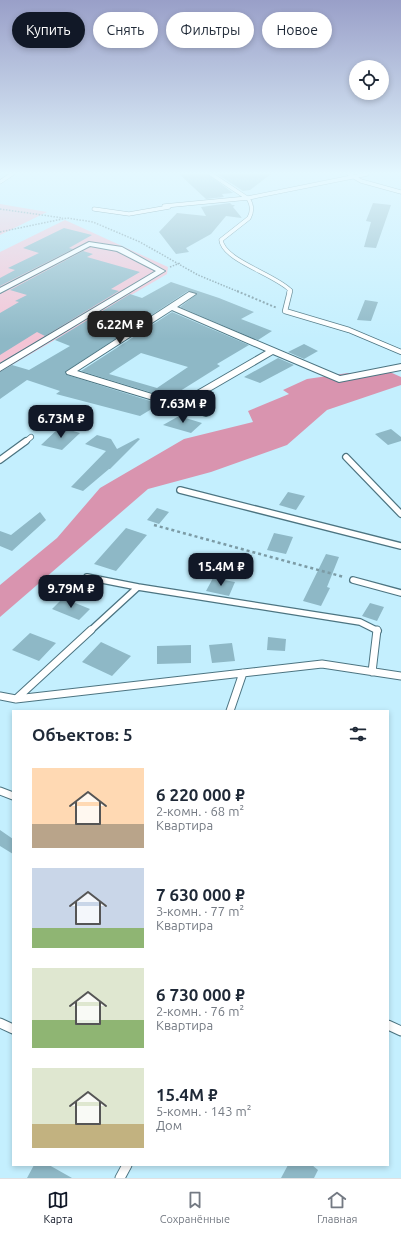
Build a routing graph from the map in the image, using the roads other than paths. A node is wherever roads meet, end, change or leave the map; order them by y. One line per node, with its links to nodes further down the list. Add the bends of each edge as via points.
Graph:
1 (234, 229): 6 (lane, via 221,240 224,250 282,282 290,290 285,311 348,330)
2 (0, 291): 8 (street, via 89,244 119,249 161,271)
3 (192, 294): 4 (street)
4 (171, 307): 5 (street); 9 (street, via 70,372)
5 (272, 351): 7 (street, via 339,379); 9 (street)
6 (401, 352)
7 (401, 367)
8 (0, 368)
9 (179, 405): 10 (street)
10 (206, 413)
11 (31, 437): 13 (lane)
12 (346, 457): 15 (lane)
13 (0, 460)
14 (180, 490): 16 (lane)
15 (401, 514)
16 (401, 546)
17 (87, 577): 19 (lane)
18 (353, 580): 20 (lane)
19 (138, 587): 21 (lane, via 360,622 378,631); 25 (lane)
20 (401, 593)
21 (372, 672): 22 (lane, via 322,664); 23 (lane)
22 (243, 673): 25 (lane); 26 (lane)
23 (401, 676)
24 (0, 696): 25 (lane)
25 (16, 699)
26 (230, 710)
27 (0, 791): 28 (lane)
28 (12, 796)
29 (0, 1023): 31 (lane)
30 (389, 1025): 32 (lane)
31 (12, 1029)
32 (401, 1030)
33 (126, 1166): 34 (lane)
34 (120, 1178)

